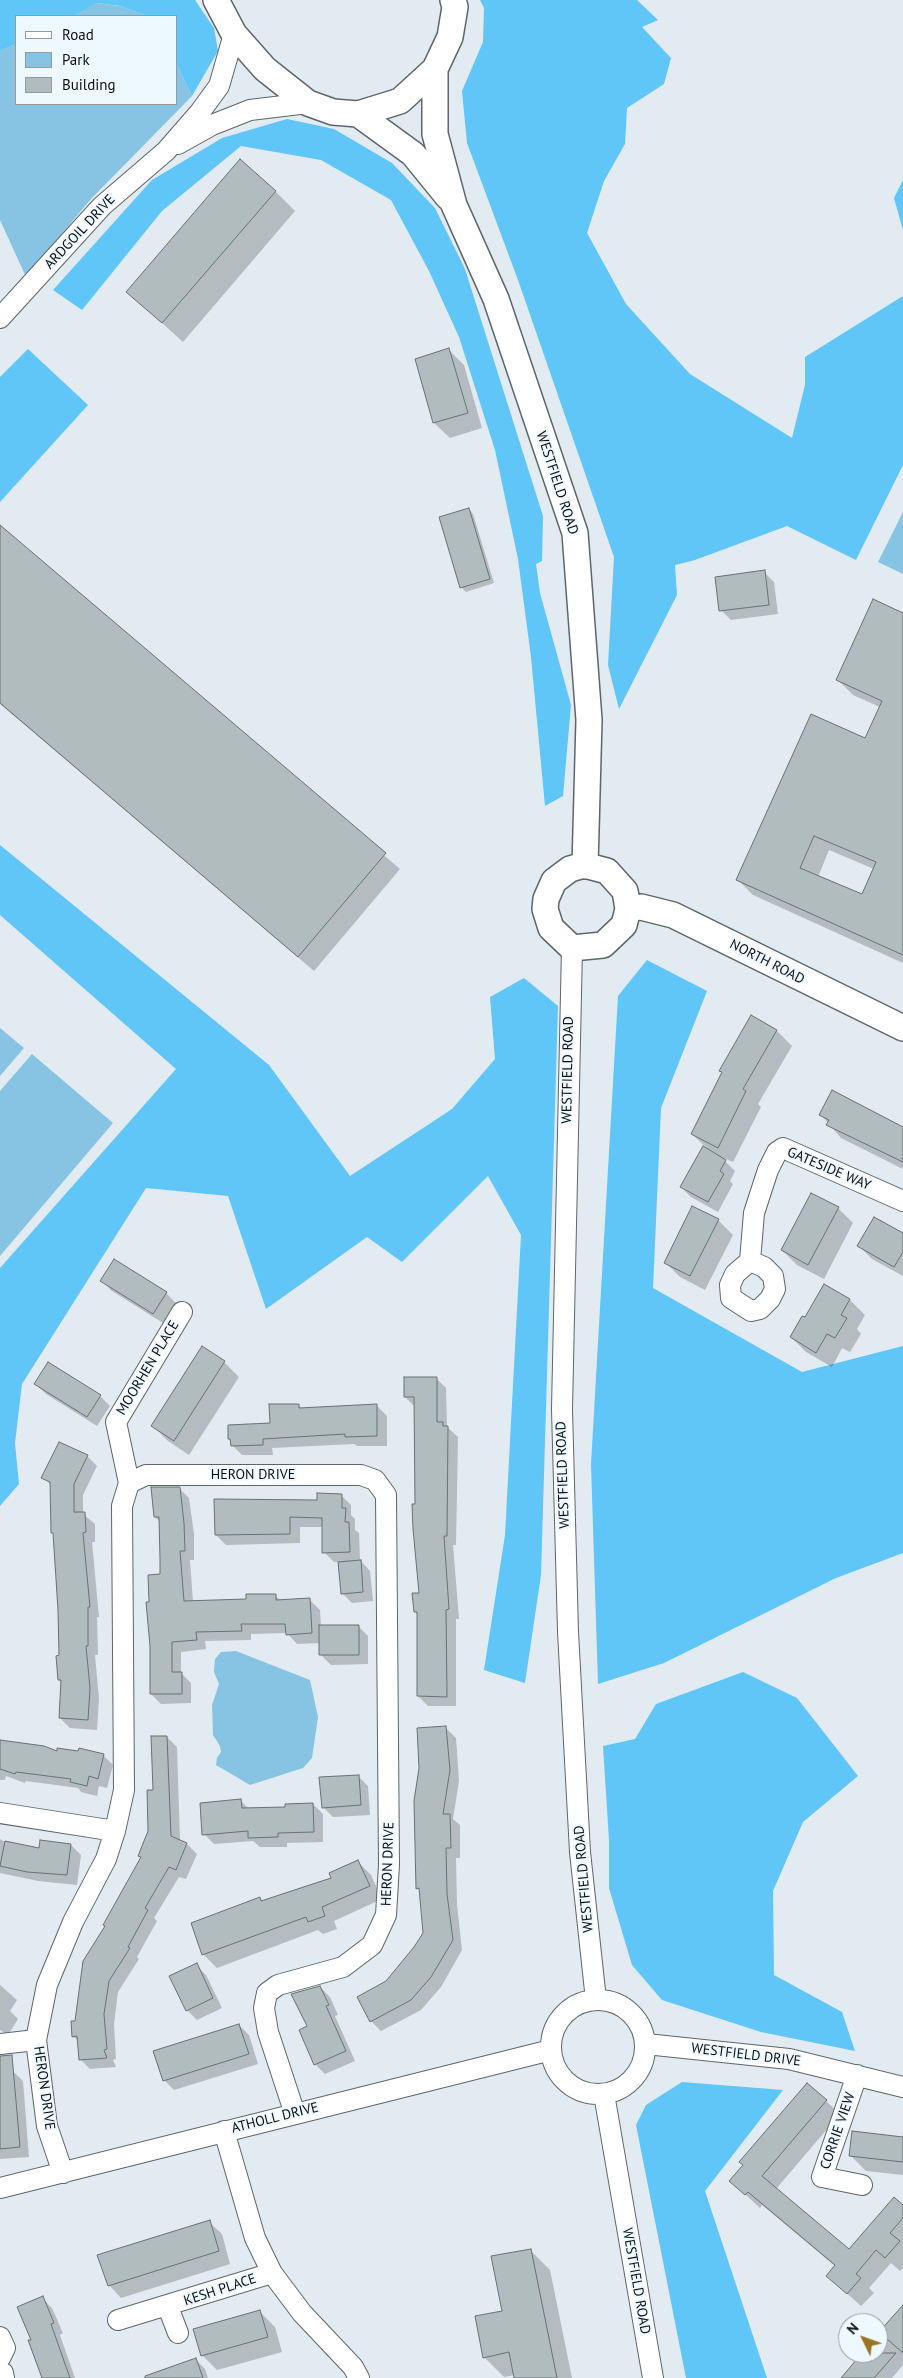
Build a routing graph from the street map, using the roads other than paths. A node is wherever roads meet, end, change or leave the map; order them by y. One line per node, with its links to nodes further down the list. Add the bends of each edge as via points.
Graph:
1 (216, 0): 3 (main road)
2 (454, 3): 4 (main road, via 450,37)
3 (237, 47): 5 (main road); 7 (street, ARDGOIL DRIVE, via 219,86)
4 (435, 69): 6 (main road, via 400,101); 8 (main road, WESTFIELD ROAD, via 434,134)
5 (308, 103): 6 (main road, via 333,112); 7 (street, ARDGOIL DRIVE, via 250,110 212,125)
6 (358, 114): 8 (main road, WESTFIELD ROAD, via 413,154)
7 (166, 152): 9 (street, ARDGOIL DRIVE, via 102,206)
8 (454, 205): 10 (main road, WESTFIELD ROAD, via 496,299 575,533 589,720)
9 (0, 318)
10 (585, 866): 11 (main road, via 607,871 625,891); 12 (main road, via 570,869 554,881 546,899 545,909 551,928)
11 (628, 909): 12 (main road, via 624,925 603,945); 13 (main road, NORTH ROAD, via 641,907 673,914)
12 (572, 948): 20 (street, WESTFIELD ROAD, via 562,1409 568,1632 579,1833)
13 (903, 1028)
14 (903, 1201): 15 (street, GATESIDE WAY, via 783,1148 777,1152 768,1170 754,1214)
15 (750, 1261)
16 (182, 1312): 17 (street, MOORHEN PLACE, via 116,1422)
17 (129, 1483): 19 (street, HERON DRIVE, via 122,1506 124,1790); 28 (street, HERON DRIVE, via 146,1475 361,1475 376,1480 386,1494 390,1865 386,1915 372,1945 343,1967 278,1985 267,1993 264,2008 268,2032)
18 (0, 1813): 19 (street)
19 (115, 1831): 21 (street, HERON DRIVE, via 106,1859 72,1922 47,1985)
20 (596, 2000): 23 (street, via 609,2001 631,2013 643,2031); 24 (street, via 573,2007 559,2021)
21 (36, 2040): 22 (street); 30 (street, HERON DRIVE, via 47,2126)
22 (0, 2044)
23 (646, 2044): 25 (street, WESTFIELD DRIVE, via 789,2059); 27 (street, via 645,2058 636,2076 628,2084)
24 (551, 2050): 27 (street, via 559,2074 575,2089 588,2094); 28 (street, ATHOLL DRIVE)
25 (857, 2075): 26 (street, WESTFIELD DRIVE); 31 (street, CORRIE VIEW, via 822,2177)
26 (903, 2087)
27 (604, 2094): 42 (street, WESTFIELD ROAD)
28 (295, 2114): 29 (street, ATHOLL DRIVE)
29 (224, 2131): 30 (street, ATHOLL DRIVE); 33 (street, via 255,2238)
30 (63, 2173): 32 (street, ATHOLL DRIVE)
31 (862, 2185)
32 (0, 2188)
33 (272, 2273): 34 (street, KESH PLACE); 41 (street)
34 (168, 2307): 35 (street, KESH PLACE); 36 (street, KESH PLACE)
35 (118, 2320)
36 (178, 2333)
37 (0, 2337): 38 (street, via 5,2348)
38 (0, 2358)
39 (0, 2372): 40 (street)
40 (4, 2378)
41 (359, 2378)
42 (653, 2378)

